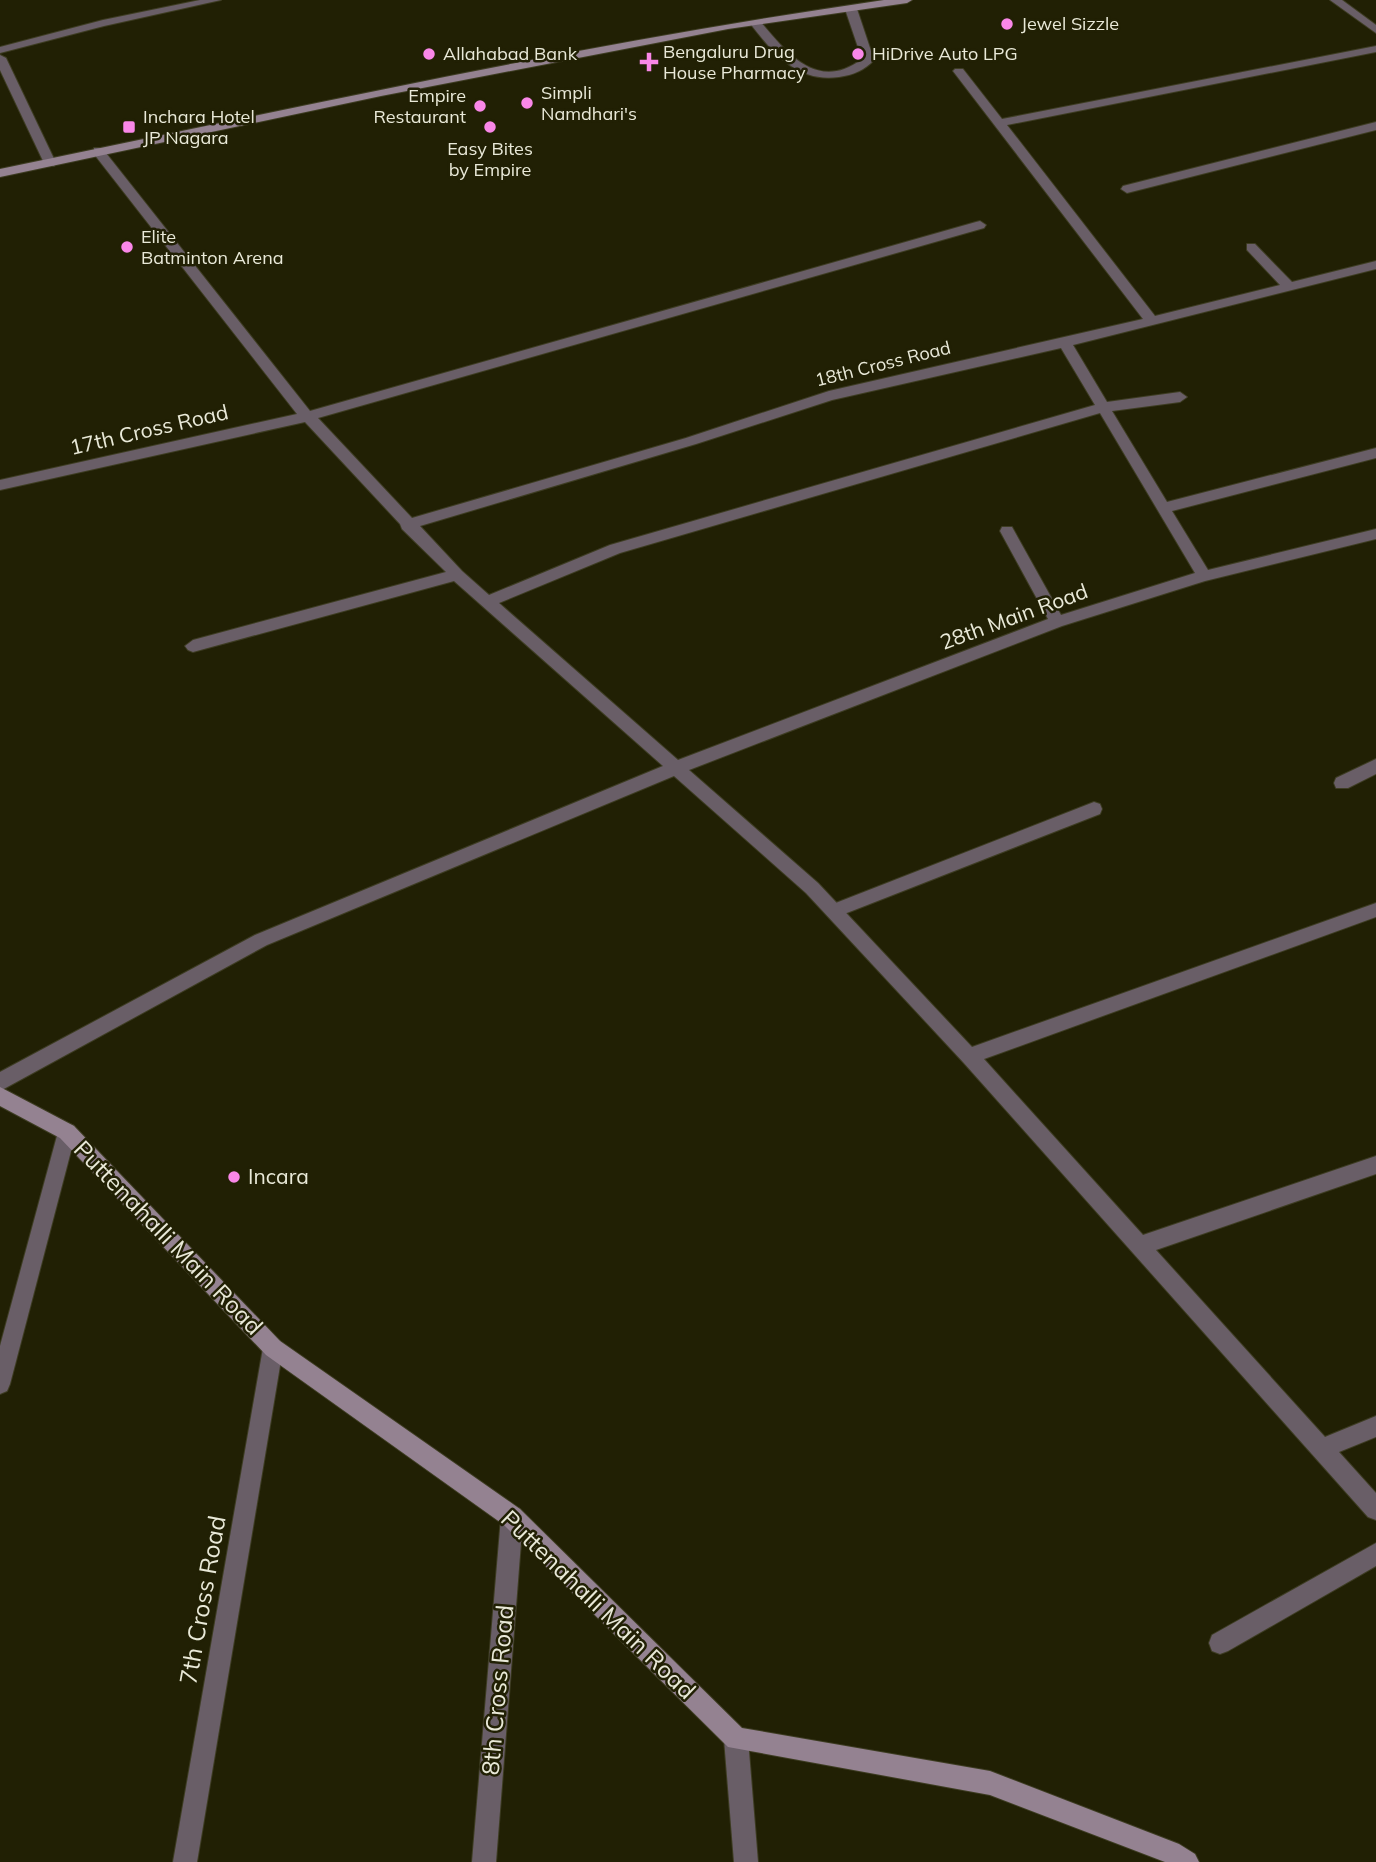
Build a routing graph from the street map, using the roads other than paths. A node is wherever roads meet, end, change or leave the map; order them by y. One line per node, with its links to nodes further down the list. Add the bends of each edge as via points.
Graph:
1 (216, 0): 8 (street)
2 (907, 0): 4 (street)
3 (1335, 0): 6 (street)
4 (851, 9): 5 (street); 5 (street, via 868,60 851,72 809,75)
5 (755, 22): 13 (street)
6 (1376, 30)
7 (1376, 49): 11 (street)
8 (0, 50)
9 (0, 58): 14 (street)
10 (959, 71): 11 (street)
11 (998, 123): 21 (street)
12 (1376, 126): 16 (street)
13 (98, 151): 14 (street); 25 (street)
14 (50, 163): 15 (street)
15 (0, 173)
16 (1127, 189)
17 (979, 225): 25 (street, 17th Cross Road)
18 (1251, 247): 20 (street)
19 (1376, 265): 20 (street, 18th Cross Road)
20 (1290, 287): 21 (street, 18th Cross Road)
21 (1152, 321): 22 (street, 18th Cross Road)
22 (1065, 343): 24 (street); 29 (street, 18th Cross Road, via 829,396)
23 (1180, 397): 24 (street)
24 (1103, 407): 28 (street); 34 (street, via 615,549)
25 (308, 416): 27 (street, 17th Cross Road); 29 (street)
26 (1376, 453): 28 (street)
27 (0, 485)
28 (1163, 508): 33 (street)
29 (407, 525): 32 (street)
30 (1007, 531): 35 (street)
31 (1376, 534): 33 (street, 28th Main Road)
32 (457, 575): 34 (street); 36 (street)
33 (1204, 576): 35 (street, 28th Main Road)
34 (488, 602): 38 (street)
35 (1057, 622): 38 (street, 28th Main Road)
36 (192, 646)
37 (1376, 766): 39 (street)
38 (676, 768): 42 (street); 44 (street, 28th Main Road, via 261,940)
39 (1342, 783)
40 (1094, 809): 42 (street)
41 (1376, 910): 43 (street)
42 (834, 911): 43 (street)
43 (969, 1056): 48 (street)
44 (0, 1082)
45 (0, 1096): 46 (street, Puttenahalli Main Road)
46 (67, 1132): 49 (street, Puttenahalli Main Road); 50 (street)
47 (1376, 1165): 48 (street)
48 (1140, 1246): 52 (street)
49 (273, 1348): 54 (street, Puttenahalli Main Road); 58 (street, 7th Cross Road)
50 (0, 1384)
51 (1376, 1426): 52 (street)
52 (1323, 1448): 53 (street)
53 (1376, 1509)
54 (512, 1517): 57 (street, Puttenahalli Main Road); 59 (street, 8th Cross Road)
55 (1376, 1553): 56 (street)
56 (1220, 1643)
57 (736, 1739): 60 (street); 61 (street, via 989,1783)
58 (185, 1862)
59 (484, 1862)
60 (746, 1862)
61 (1187, 1862)

